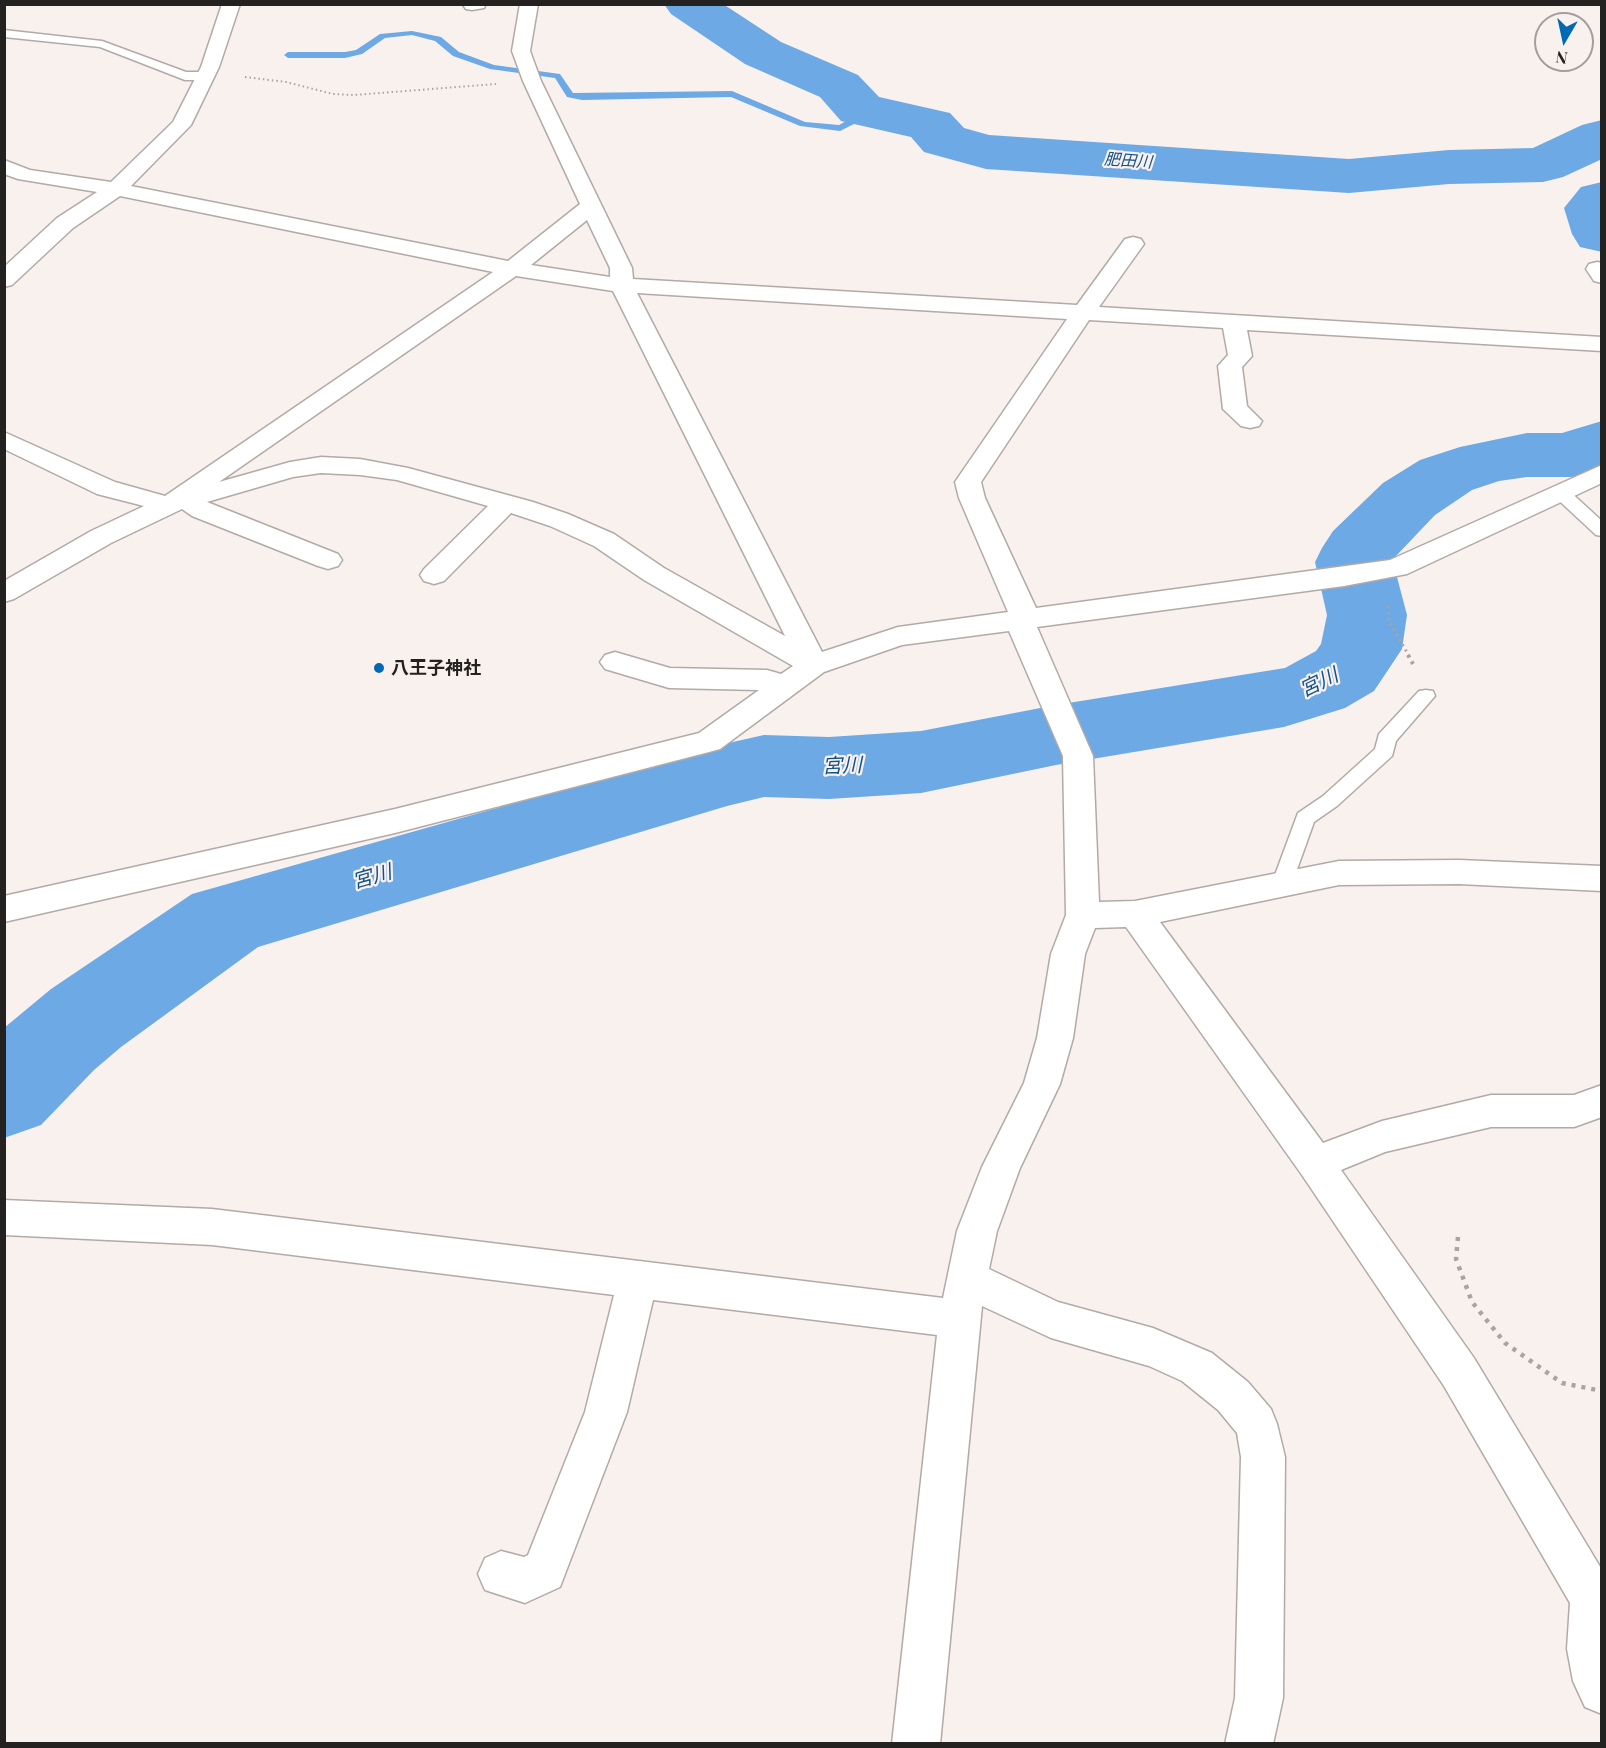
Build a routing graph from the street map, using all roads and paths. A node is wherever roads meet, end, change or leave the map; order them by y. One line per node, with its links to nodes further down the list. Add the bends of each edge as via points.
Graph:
1 (231, 4): 7 (street)
2 (478, 4): 4 (street)
3 (529, 4): 6 (street, via 520,51)
4 (472, 5)
5 (4, 33): 7 (lane, via 102,44 186,76)
6 (530, 75): 7 (path, via 354,95 286,82); 10 (street)
7 (205, 76): 9 (street, via 181,125)
8 (4, 166): 9 (street, via 25,176)
9 (116, 189): 12 (street); 13 (street, via 65,223)
10 (591, 206): 12 (street); 14 (street, via 621,268)
11 (1133, 244): 15 (street)
12 (512, 269): 14 (street); 22 (street)
13 (4, 280)
14 (622, 285): 15 (street); 31 (street)
15 (1082, 314): 16 (street); 29 (street, via 968,482)
16 (1234, 322): 17 (street); 18 (street, via 1240,356 1230,366 1235,409)
17 (1602, 344)
18 (1250, 421)
19 (4, 439): 22 (street, via 106,488)
20 (1602, 473): 21 (street)
21 (1560, 492): 24 (lane); 26 (street, via 1397,568)
22 (178, 502): 23 (street, via 321,465 399,473); 25 (street); 28 (street, via 101,537)
23 (506, 503): 27 (street); 31 (street, via 604,540 654,574)
24 (1602, 531)
25 (328, 560)
26 (1363, 574): 29 (street); 33 (path, via 1388,605 1389,621 1420,676)
27 (434, 575)
28 (4, 593)
29 (1024, 620): 31 (street, via 898,636); 38 (street, via 1023,630 1078,756)
30 (615, 662): 32 (street, via 669,678 767,680)
31 (814, 665): 32 (street)
32 (785, 685): 36 (street, via 709,741 396,821)
33 (1426, 696): 35 (lane, via 1386,739 1385,751 1330,801 1305,818)
34 (1602, 879): 35 (street, via 1459,872 1339,873)
35 (1283, 883): 37 (street)
36 (4, 909)
37 (1135, 914): 38 (street); 40 (street)
38 (1083, 915): 44 (street, via 1068,954 1055,1038 1042,1084 1001,1167 977,1231)
39 (1602, 1101): 40 (street, via 1574,1111 1491,1112 1382,1137)
40 (1315, 1163): 47 (street, via 1459,1372)
41 (4, 1217): 43 (street, via 212,1227)
42 (1458, 1237): 45 (path, via 1456,1259 1472,1302 1505,1343 1562,1383)
43 (638, 1280): 44 (street); 46 (street, via 606,1412 544,1571 525,1580)
44 (963, 1298): 49 (street); 50 (street, via 1153,1348 1197,1367 1233,1396 1256,1424 1263,1457 1259,1698)
45 (1602, 1391)
46 (501, 1574)
47 (1597, 1600): 48 (street, via 1590,1649)
48 (1602, 1690)
49 (916, 1743)
50 (1249, 1743)

